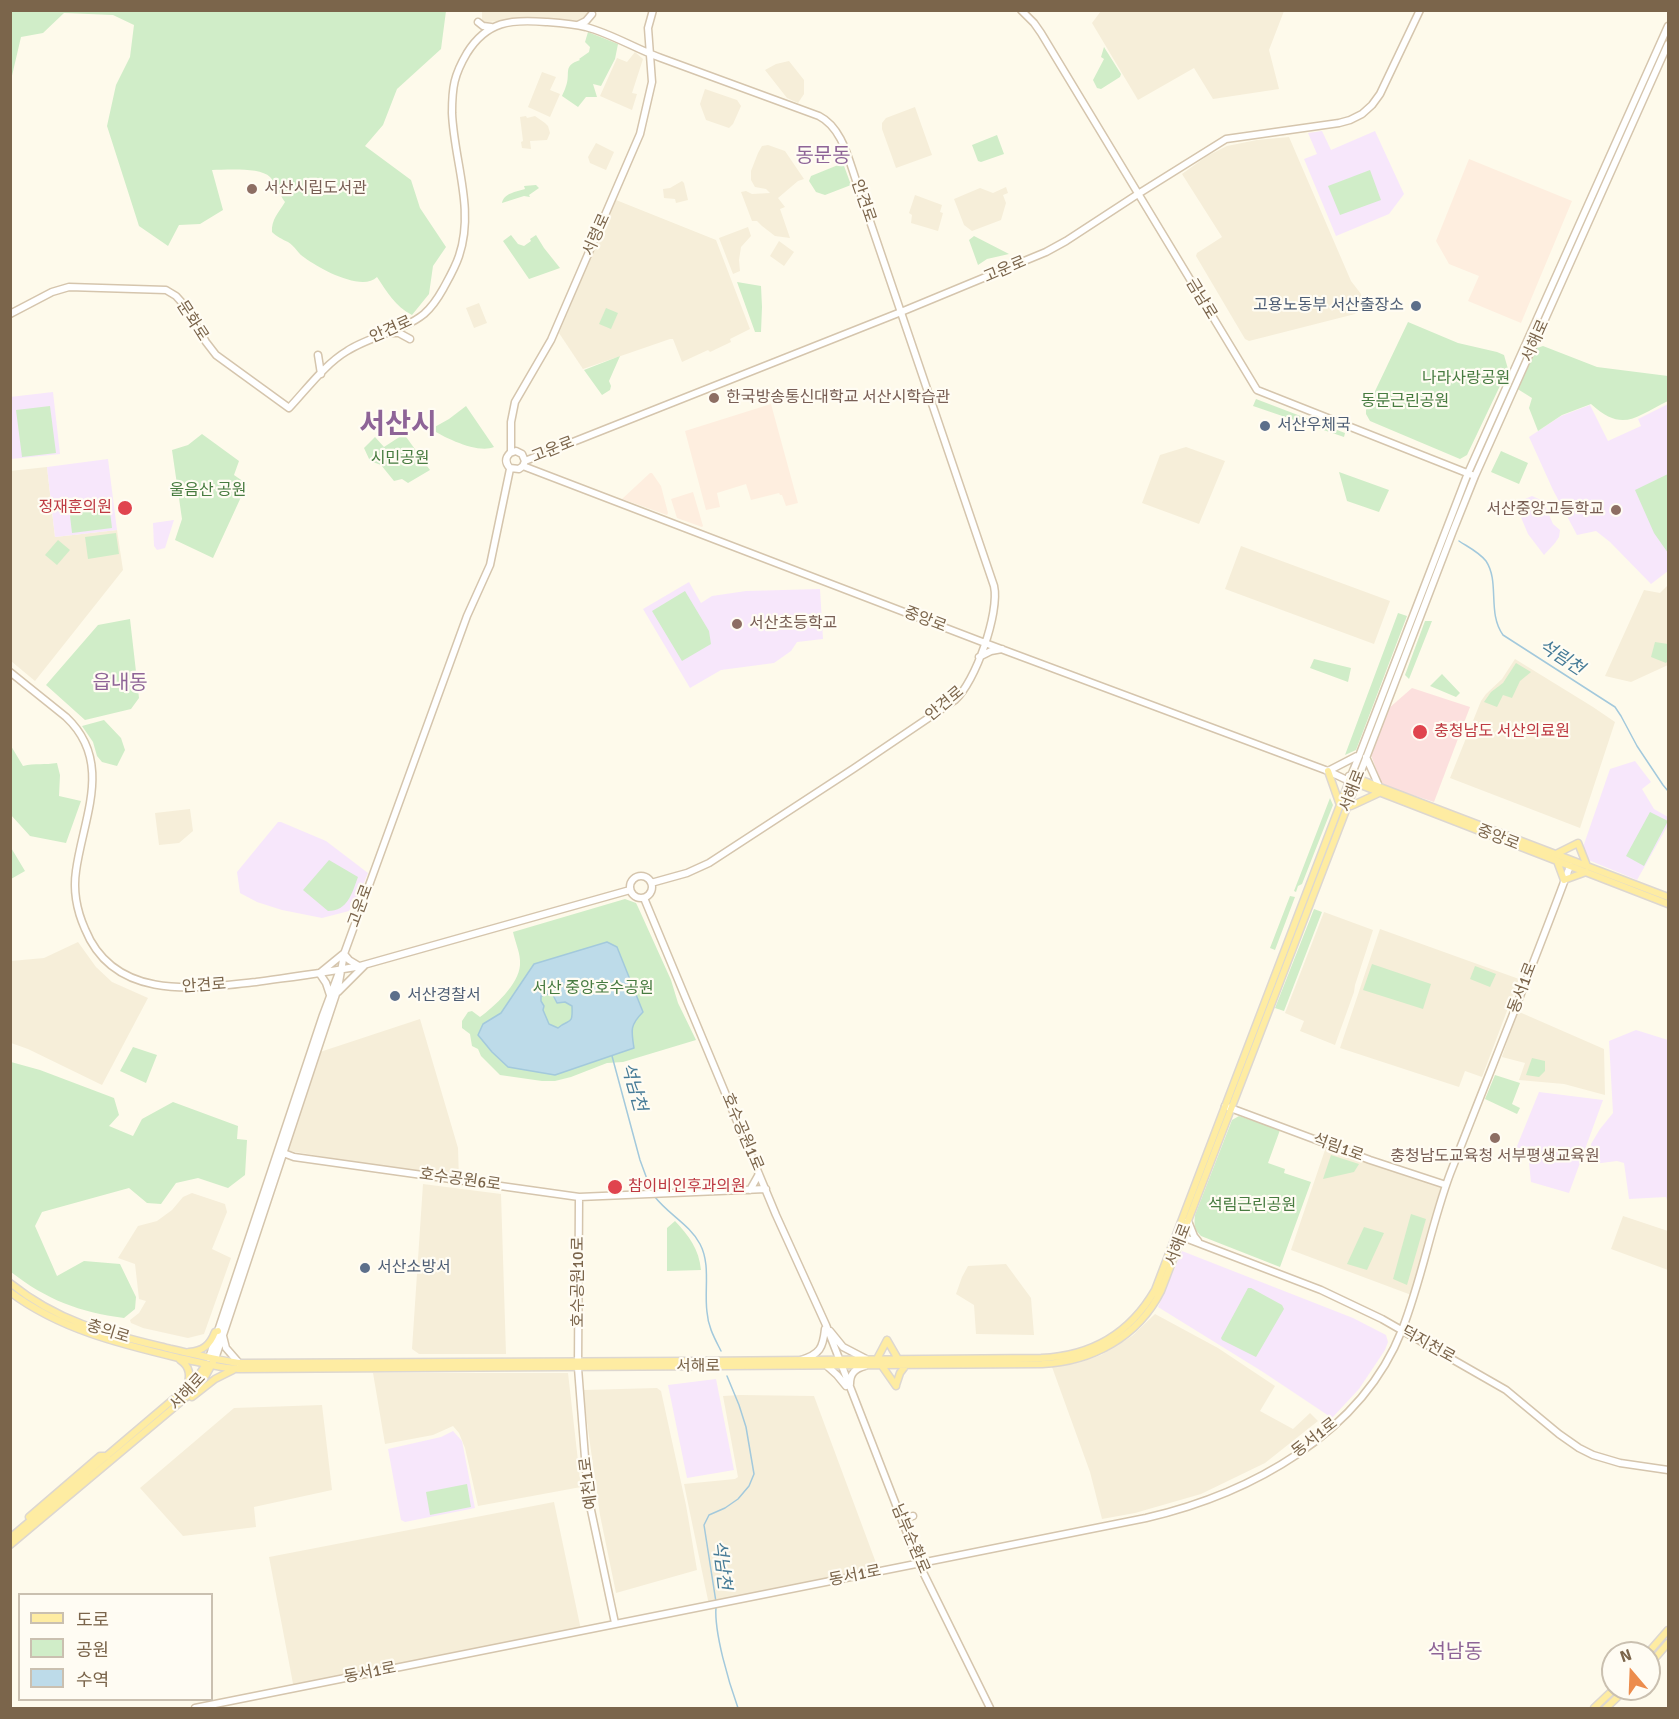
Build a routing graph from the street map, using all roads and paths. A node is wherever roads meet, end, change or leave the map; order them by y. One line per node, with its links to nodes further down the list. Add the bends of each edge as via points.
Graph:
1 (653, 10): 10 (street, 서령로, via 648,28)
2 (1021, 10): 11 (street, 금남로, via 1039,30)
3 (1420, 10): 11 (street, 고운로, via 1380,94 1361,115 1339,123 1226,139)
4 (478, 22): 5 (street)
5 (495, 26): 6 (street, 안견로, via 522,21); 14 (street, 안견로, via 475,41 453,84 453,124 466,216 457,262 426,312)
6 (575, 26): 8 (street, 안견로); 8 (street, via 592,14)
7 (1668, 26): 22 (street, 서해로)
8 (595, 30): 10 (street, 안견로)
9 (1668, 44): 23 (street, 서해로)
10 (650, 54): 12 (street, 안견로, via 830,124 840,138); 19 (street, 서령로, via 652,82 636,145 551,340 515,402)
11 (1138, 194): 12 (street, 고운로, via 1046,252); 22 (street, 금남로, via 1257,390)
12 (901, 312): 20 (street, 고운로); 24 (street, 안견로, via 994,586 996,598)
13 (10, 314): 18 (street, 문화로, via 69,287 166,290 183,303 216,355)
14 (385, 333): 15 (street, via 399,333); 17 (street, 안견로, via 346,351)
15 (410, 339)
16 (318, 355): 17 (street)
17 (321, 374): 18 (street, 안견로)
18 (289, 408)
19 (511, 452): 20 (street, 고운로, via 521,453); 21 (street, 고운로, via 506,460)
20 (524, 464): 21 (street, 고운로, via 518,470); 24 (street, 중앙로)
21 (510, 469): 43 (street, 고운로, via 490,566 467,616)
22 (1468, 473): 23 (street, 금남로); 28 (street, 서해로)
23 (1475, 476): 28 (street, 서해로)
24 (984, 643): 25 (street, 중앙로); 26 (street, 안견로)
25 (1002, 649): 26 (street); 29 (street, 중앙로)
26 (979, 657): 38 (street, 안견로, via 969,684 959,697 915,728 709,863)
27 (10, 672): 46 (street, 안견로, via 70,721 81,735 90,758 93,785 75,886 85,931 103,957 134,979 172,988)
28 (1362, 757): 29 (street); 30 (street, 서해로); 31 (street)
29 (1328, 771): 30 (street, 중앙로); 32 (main road)
30 (1354, 780): 31 (main road, 중앙로); 32 (main road, 서해로); 33 (main road, 서해로)
31 (1378, 789): 33 (main road); 34 (main road, 중앙로)
32 (1340, 805): 48 (main road, 서해로)
33 (1348, 805): 48 (main road, 서해로)
34 (1556, 858): 35 (main road, 중앙로); 36 (main road, 중앙로); 36 (main road, via 1578,843); 37 (main road)
35 (1569, 866): 36 (main road, 중앙로); 37 (street, 동서1로)
36 (1587, 869): 37 (main road); 40 (main road, 중앙로); 42 (main road, 중앙로)
37 (1564, 880): 51 (street, 동서1로)
38 (651, 883): 39 (street, via 645,876 637,877); 41 (street, via 651,892)
39 (630, 890): 41 (street, via 635,897); 44 (street, 안견로)
40 (1668, 897)
41 (644, 898): 50 (street, 호수공원1로)
42 (1668, 904)
43 (344, 954): 44 (street); 45 (street, 고운로); 46 (street)
44 (362, 966): 45 (street, 안견로); 47 (street)
45 (340, 970): 46 (street, 안견로); 47 (street, 고운로)
46 (320, 974): 47 (street)
47 (333, 995): 49 (street, 고운로)
48 (1228, 1107): 51 (street, 석림1로); 55 (main road, 서해로); 56 (main road, 서해로)
49 (281, 1150): 54 (street, 호수공원6로, via 294,1156); 62 (street, 고운로)
50 (759, 1174): 52 (street, 호수공원1로); 53 (street)
51 (1446, 1185): 61 (street, 동서1로)
52 (766, 1189): 53 (street); 60 (street, 호수공원1로)
53 (750, 1190): 54 (street, 호수공원6로)
54 (579, 1197): 71 (street, 호수공원10로)
55 (1188, 1221): 56 (main road, 서해로); 57 (street)
56 (1179, 1236): 57 (street, 덕지천로); 66 (main road, 서해로, via 1145,1307 1120,1332 1094,1347 1056,1357); 72 (main road, 서해로, via 1165,1282 1153,1305 1131,1330 1102,1350 1053,1363)
57 (1201, 1243): 61 (street, 덕지천로, via 1321,1290)
58 (10, 1283): 63 (main road, 충의로, via 38,1304 81,1324)
59 (10, 1292): 63 (main road, 충의로, via 66,1325 133,1347)
60 (826, 1326): 67 (street, via 821,1349); 69 (street, 호수공원1로); 70 (street, via 843,1347)
61 (1401, 1330): 79 (street, 덕지천로, via 1506,1390 1579,1448 1608,1461); 84 (street, 동서1로, via 1381,1371 1332,1427 1287,1460 1245,1483 1160,1515)
62 (221, 1332): 64 (main road, via 215,1332 206,1347); 68 (street, 고운로); 73 (street, via 226,1348)
63 (169, 1352): 64 (main road, 충의로); 68 (main road, 충의로); 76 (main road, via 188,1368)
64 (184, 1352): 68 (main road, 충의로)
65 (877, 1359): 66 (main road, 서해로); 66 (main road, via 887,1340); 70 (main road, 서해로)
66 (898, 1359)
67 (797, 1360): 69 (main road, 서해로); 71 (main road, 서해로)
68 (210, 1362): 73 (main road, 서해로); 76 (main road, 서해로)
69 (840, 1363): 70 (main road, 서해로); 74 (main road, 서해로); 77 (street, 남부순환로)
70 (867, 1363): 75 (main road, 서해로); 77 (street, via 851,1376)
71 (578, 1365): 73 (main road, 서해로); 74 (main road, 서해로); 85 (street, 예천1로, via 588,1496)
72 (906, 1365): 75 (main road, 서해로); 75 (main road, via 896,1386)
73 (239, 1366): 78 (main road)
74 (827, 1366): 77 (street)
75 (882, 1366)
76 (188, 1391): 78 (main road, 서해로); 82 (main road, 서해로, via 107,1456 100,1456)
77 (853, 1396): 81 (street, 남부순환로)
78 (172, 1410): 83 (main road, 서해로)
79 (1668, 1470)
80 (913, 1516): 81 (street)
81 (902, 1519): 84 (street, 남부순환로)
82 (10, 1537)
83 (10, 1545)
84 (919, 1563): 85 (street, 동서1로); 87 (street, 남부순환로)
85 (615, 1623): 86 (street, 동서1로)
86 (195, 1708)
87 (990, 1708)

